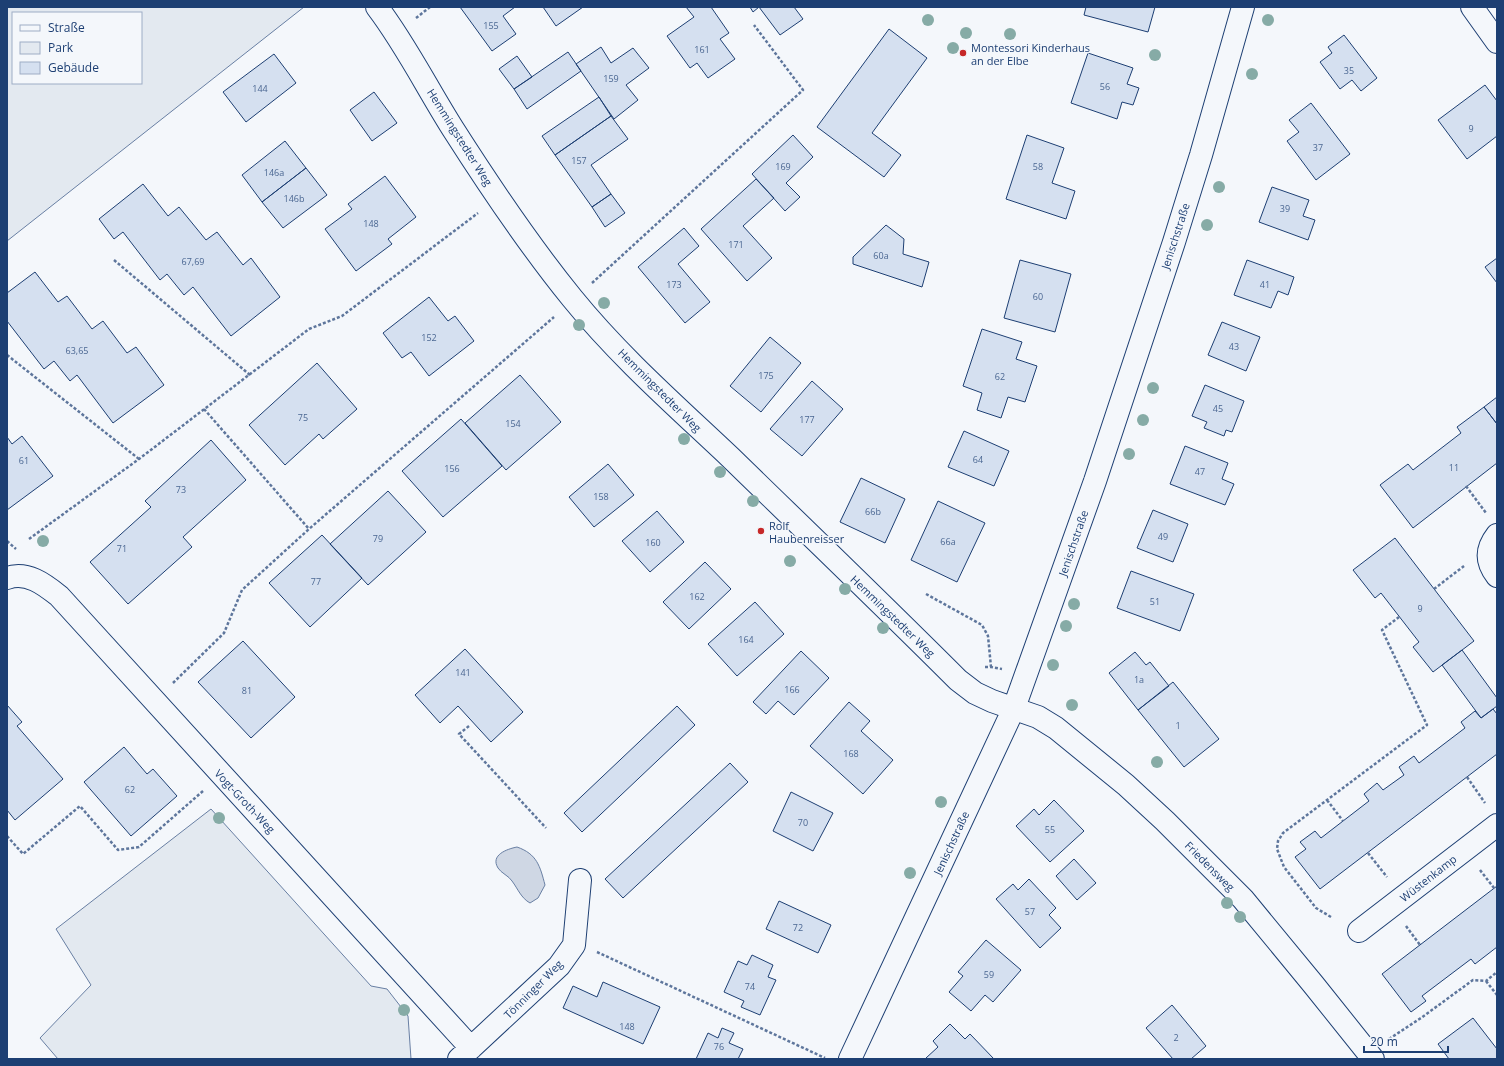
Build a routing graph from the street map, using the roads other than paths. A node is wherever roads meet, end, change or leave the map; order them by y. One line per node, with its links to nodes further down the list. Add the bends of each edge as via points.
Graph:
1 (377, 7): 8 (street, Hemmingstedter Weg, via 397,34 497,198 536,253 621,352 958,680 975,693)
2 (1243, 7): 8 (street, Jenischstraße, via 1171,249 1095,481)
3 (1472, 7): 4 (street)
4 (1497, 42)
5 (1492, 526): 6 (street, via 1488,559)
6 (1497, 576)
7 (7, 578): 13 (street, Vogt-Groth-Weg, via 30,577 59,596)
8 (1014, 708): 12 (street, Friedensweg, via 1038,717 1056,728 1165,821 1243,899); 14 (street, Jenischstraße)
9 (1497, 825): 11 (street, Wüstenkamp)
10 (580, 880): 13 (street, Tönninger Weg, via 574,945 559,966)
11 (1359, 931)
12 (1378, 1051)
13 (465, 1053)
14 (850, 1059)

